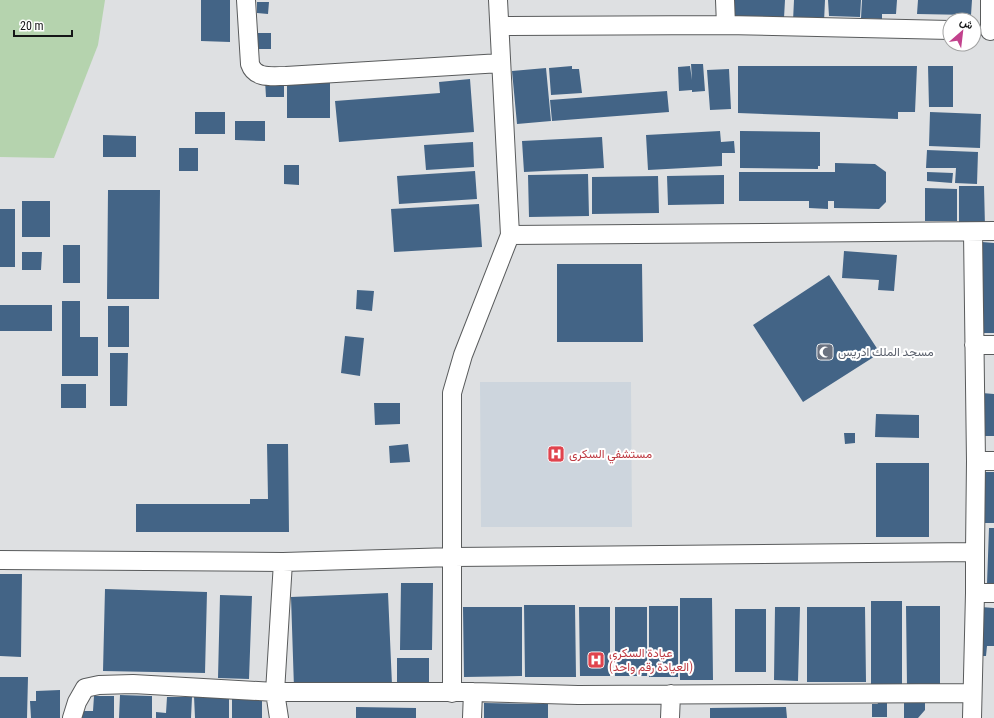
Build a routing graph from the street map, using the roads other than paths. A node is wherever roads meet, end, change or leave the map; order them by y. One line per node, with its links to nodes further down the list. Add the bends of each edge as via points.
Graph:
1 (246, 0): 9 (street, via 250,64 254,72 259,74 286,76)
2 (498, 0): 6 (street)
3 (725, 0): 5 (street)
4 (990, 0): 8 (street)
5 (726, 25): 6 (street); 7 (street)
6 (500, 26): 9 (street)
7 (942, 30)
8 (986, 31)
9 (501, 64): 12 (street)
10 (994, 231): 11 (street)
11 (973, 232): 12 (street); 13 (street)
12 (510, 235): 18 (street, via 463,355 452,393)
13 (974, 345): 14 (street); 15 (street)
14 (994, 345)
15 (976, 461): 16 (street); 17 (street)
16 (994, 461)
17 (975, 552): 18 (street); 21 (street)
18 (453, 557): 20 (street); 25 (street)
19 (0, 560): 20 (street)
20 (283, 562): 23 (street)
21 (975, 593): 22 (street); 26 (street)
22 (994, 593)
23 (276, 692): 25 (street); 28 (street, via 133,684 100,685 85,688); 29 (street)
24 (473, 692): 25 (street); 27 (street); 30 (street)
25 (452, 693)
26 (972, 693): 27 (street); 32 (street)
27 (671, 694): 31 (street)
28 (72, 718)
29 (279, 718)
30 (472, 718)
31 (670, 718)
32 (972, 718)

